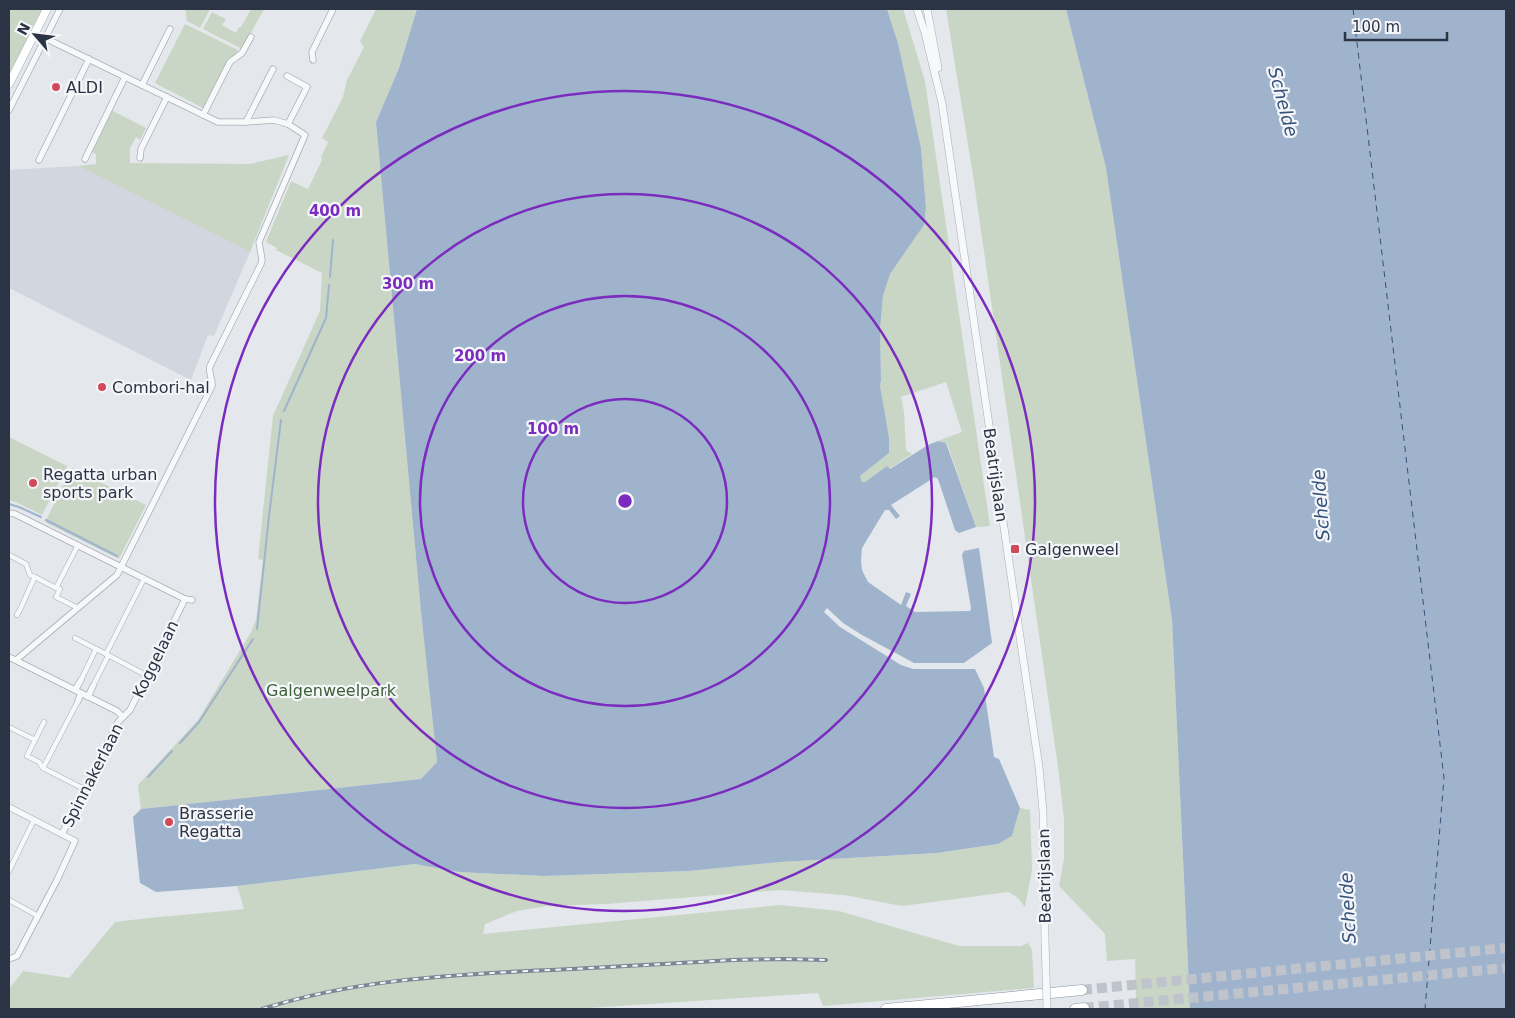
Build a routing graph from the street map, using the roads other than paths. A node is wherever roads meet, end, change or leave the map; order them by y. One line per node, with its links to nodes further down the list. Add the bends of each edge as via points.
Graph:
1 (47, 9): 14 (main road)
2 (60, 9): 7 (street)
3 (333, 9): 10 (street, via 312,52)
4 (917, 9): 16 (street, Beatrijslaan)
5 (927, 9): 16 (street, Beatrijslaan)
6 (170, 29): 15 (street)
7 (45, 38): 9 (street); 18 (street)
8 (251, 38): 19 (street, via 242,53 230,62)
9 (89, 60): 13 (street); 24 (street)
10 (313, 60)
11 (273, 70): 20 (street)
12 (287, 76): 21 (street, via 307,87)
13 (125, 77): 15 (street); 22 (street)
14 (9, 84)
15 (142, 85): 17 (street)
16 (940, 91): 62 (street, Beatrijslaan, bridge, via 1039,766)
17 (167, 97): 19 (street); 23 (street, via 141,149)
18 (9, 110)
19 (203, 115): 20 (street, via 218,122)
20 (246, 122): 21 (street, via 274,120)
21 (288, 124): 28 (street, via 304,134 259,242 261,264 210,366 212,386)
22 (85, 158)
23 (140, 158)
24 (39, 160)
25 (9, 513): 26 (street)
26 (78, 545): 28 (street); 31 (street)
27 (9, 555): 29 (street, via 26,564)
28 (121, 567): 30 (street); 34 (street, via 115,578)
29 (34, 576): 31 (street); 35 (street)
30 (144, 579): 32 (street); 38 (street)
31 (57, 587): 34 (street, via 60,590 56,597)
32 (185, 599): 33 (street); 41 (street, Koggelaan)
33 (192, 600)
34 (78, 608): 40 (street)
35 (18, 615)
36 (75, 638): 37 (street)
37 (96, 650): 38 (street); 42 (street)
38 (107, 655): 41 (street); 43 (street)
39 (9, 657): 40 (street)
40 (16, 660): 44 (street)
41 (144, 674): 47 (street, Koggelaan, via 130,710)
42 (80, 680): 44 (street)
43 (93, 686): 45 (street)
44 (78, 692): 45 (street); 46 (street)
45 (88, 697): 47 (street)
46 (78, 701): 51 (street)
47 (123, 717): 52 (street, Spinnakerlaan)
48 (44, 722): 50 (street)
49 (9, 727): 50 (street)
50 (35, 740): 51 (street, via 27,756)
51 (44, 768): 52 (street)
52 (84, 789): 55 (street, Spinnakerlaan)
53 (9, 807): 54 (street)
54 (34, 820): 55 (street); 56 (street)
55 (62, 834): 58 (street, via 75,841 73,849)
56 (9, 871)
57 (9, 900): 58 (street)
58 (38, 916): 59 (street, via 17,956)
59 (9, 959)
60 (1082, 990): 61 (highway)
61 (886, 1009)
62 (1047, 1009)

